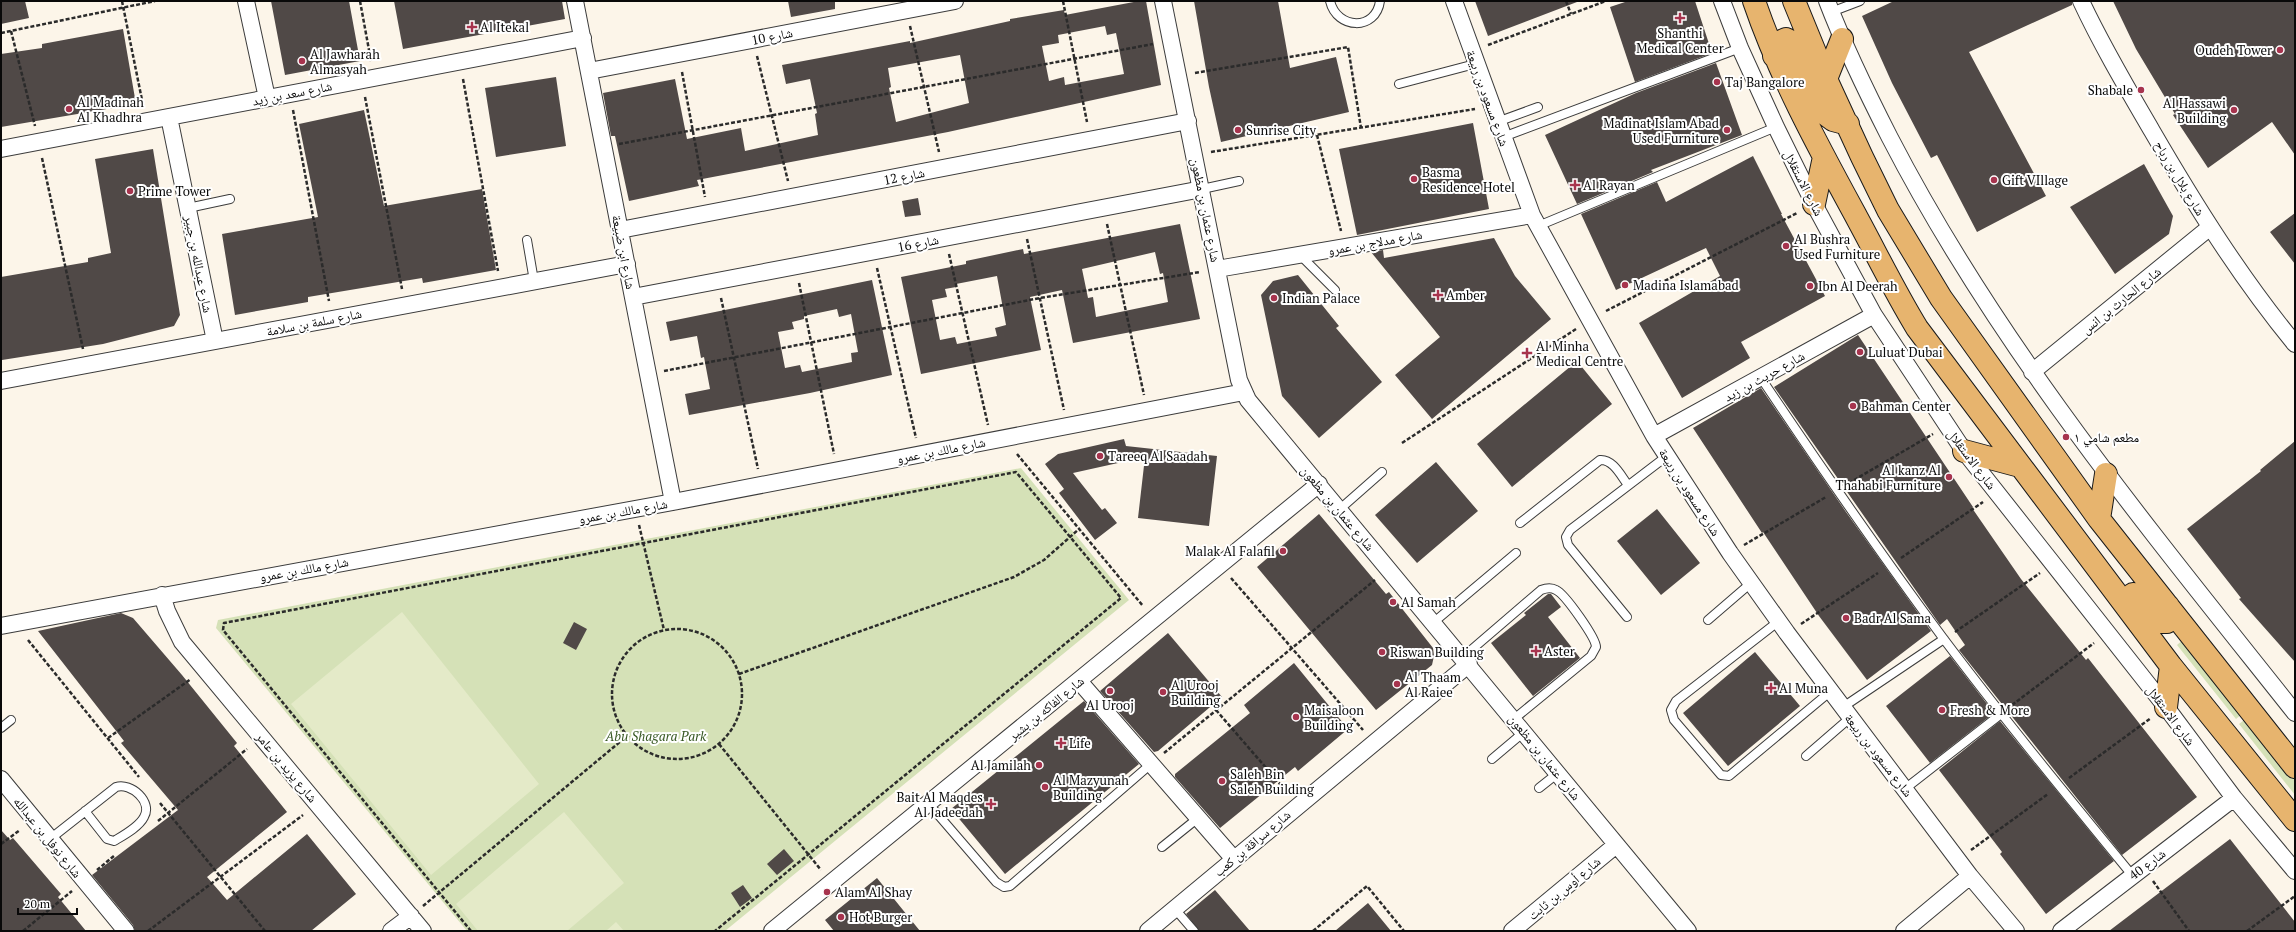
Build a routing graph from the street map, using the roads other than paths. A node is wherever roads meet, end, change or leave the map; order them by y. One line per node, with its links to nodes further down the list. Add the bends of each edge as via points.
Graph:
1 (246, 1): 22 (street)
2 (955, 1): 19 (street, شارع 10)
3 (1163, 1): 25 (street, شارع عثمان بن مظعون)
4 (1330, 1): 5 (lane, via 1338,17 1347,22 1357,23 1366,21 1374,15)
5 (1380, 1)
6 (1454, 1): 18 (street, شارع مسعود بن ربيعة)
7 (1722, 1): 16 (street, شارع الاستقلال)
8 (1754, 1): 17 (main road)
9 (1794, 1): 20 (main road)
10 (1860, 1): 13 (lane)
11 (2081, 1): 37 (street, شارع بلال بن رباح, via 2122,80)
12 (581, 2): 14 (street, شارع ابن ضبيعة)
13 (1829, 6): 15 (street)
14 (582, 38): 19 (street, شارع ابن ضبيعة); 22 (street, شارع سعد بن زيد)
15 (1842, 39): 20 (main road); 49 (street, via 1910,177 1948,244)
16 (1740, 48): 27 (street, شارع الاستقلال); 28 (lane)
17 (1774, 56): 26 (main road, via 1777,43 1786,39 1790,41 1825,114); 30 (main road)
18 (1473, 58): 21 (lane); 28 (street, شارع مسعود بن ربيعة)
19 (589, 71): 38 (street, شارع ابن ضبيعة)
20 (1826, 79): 26 (main road)
21 (1399, 84)
22 (267, 98): 24 (street, شارع سعد بن زيد)
23 (1538, 107): 28 (lane)
24 (170, 117): 29 (street, شارع سعد بن زيد); 35 (street, شارع عبدالله بن جبير)
25 (1188, 122): 32 (street, شارع عثمان بن مظعون); 38 (street, شارع 12)
26 (1848, 124): 63 (main road, via 1888,210 1941,298)
27 (1776, 127): 34 (street, شارع الاستقلال); 36 (lane)
28 (1500, 130): 36 (street, شارع مسعود بن ربيعة)
29 (1, 149)
30 (1824, 158): 34 (main road); 56 (main road, via 1895,293 1917,328)
31 (1239, 181): 32 (lane)
32 (1202, 189): 42 (street, شارع عثمان بن مظعون); 45 (street, شارع 16)
33 (230, 200): 35 (lane)
34 (1814, 204): 46 (street, شارع الاستقلال)
35 (188, 208): 47 (street, شارع عبدالله بن جبير)
36 (1535, 221): 40 (street, شارع مدلاج بن عمرو); 53 (street, شارع مسعود بن ربيعة)
37 (2210, 228): 48 (street, شارع بلال بن رباح, via 2267,310); 49 (street, شارع الحارث بن انس)
38 (620, 230): 41 (street, شارع ابن ضبيعة)
39 (527, 240): 43 (lane)
40 (1300, 255): 42 (street, شارع مدلاج بن عمرو); 44 (lane)
41 (627, 264): 43 (street, شارع سلمة بن سلامة); 45 (street, شارع ابن ضبيعة)
42 (1218, 269): 52 (street, شارع عثمان بن مظعون, via 1239,380)
43 (534, 281): 47 (street, شارع سلمة بن سلامة)
44 (1335, 290)
45 (633, 297): 61 (street, شارع ابن ضبيعة)
46 (1874, 315): 50 (street, شارع حريث بن زيد); 54 (street, شارع الاستقلال)
47 (215, 341): 51 (street, شارع سلمة بن سلامة)
48 (2295, 344)
49 (2032, 372): 58 (street)
50 (1761, 378): 53 (street, شارع حريث بن زيد); 75 (lane, via 1837,491)
51 (1, 381)
52 (1244, 392): 59 (street, شارع عثمان بن مظعون, via 1253,407); 61 (street, شارع مالك بن عمرو)
53 (1654, 436): 55 (street, شارع مسعود بن ربيعة)
54 (1964, 451): 56 (main road); 80 (street, شارع الاستقلال)
55 (1666, 456): 60 (lane); 67 (street, شارع مسعود بن ربيعة)
56 (2020, 466): 66 (main road)
57 (1382, 472): 62 (lane)
58 (2106, 474): 63 (main road); 82 (street)
59 (1319, 484): 62 (street, شارع عثمان بن مظعون); 78 (street, شارع الفاكه بن بشير)
60 (1628, 485): 64 (lane, via 1612,464 1600,460); 70 (lane, via 1570,530 1566,537 1568,545)
61 (673, 502): 68 (street, شارع مالك بن عمرو)
62 (1340, 509): 73 (street, شارع عثمان بن مظعون)
63 (2099, 519): 69 (main road)
64 (1520, 523)
65 (1516, 553): 73 (lane)
66 (2103, 577): 69 (main road, via 2116,579 2126,586 2158,622 2163,623 2170,618); 77 (main road)
67 (1751, 583): 71 (lane); 72 (street, شارع مسعود بن ربيعة)
68 (162, 595): 74 (street, شارع مالك بن عمرو); 109 (street, شارع يزيد بن عامر, via 182,642)
69 (2168, 606): 91 (main road)
70 (1627, 617)
71 (1708, 620)
72 (1779, 621): 79 (street, شارع مسعود بن ربيعة); 79 (lane, via 1676,701 1671,710 1674,720 1721,775 1729,776)
73 (1434, 622): 76 (street, شارع عثمان بن مظعون)
74 (1, 626)
75 (1944, 639): 81 (lane); 83 (lane)
76 (1466, 661): 84 (street, شارع عثمان بن مظعون); 84 (lane, via 1541,590 1550,588 1559,592 1594,637 1596,647 1591,656); 104 (street, شارع سراقة بن كعب, via 1374,742)
77 (2171, 666): 80 (main road); 100 (main road)
78 (1079, 681): 90 (street); 97 (street, شارع الفاكه بن بشير)
79 (1831, 691): 81 (street, شارع مسعود بن ربيعة)
80 (2166, 707): 96 (street, شارع الاستقلال)
81 (1847, 712): 88 (lane); 95 (street, شارع مسعود بن ربيعة)
82 (2295, 713)
83 (2001, 714): 95 (lane); 105 (lane)
84 (1514, 719): 87 (street, شارع عثمان بن مظعون)
85 (11, 720): 86 (lane)
86 (1, 728)
87 (1524, 732): 89 (lane); 92 (street, شارع عثمان بن مظعون)
88 (1806, 756)
89 (1492, 759)
90 (1151, 764): 97 (lane, via 1010,886 1004,887 996,882); 99 (street)
91 (2295, 767)
92 (1558, 773): 94 (lane); 102 (street, شارع عثمان بن مظعون)
93 (1, 779): 101 (street, شارع نوفل بن عبدالله)
94 (1540, 788)
95 (1906, 788): 107 (street, شارع مسعود بن ربيعة)
96 (2234, 798): 105 (street, شارع 40); 106 (street, شارع الاستقلال)
97 (928, 803): 113 (street, شارع الفاكه بن بشير)
98 (85, 811): 98 (lane, via 121,785 135,791 146,808 146,814 140,823 114,841 106,839); 101 (lane)
99 (1198, 818): 103 (lane); 104 (street)
100 (2295, 820)
101 (50, 839): 110 (street, شارع نوفل بن عبدالله)
102 (1616, 845): 116 (street, شارع أوس بن ثابت); 117 (street, شارع عثمان بن مظعون)
103 (1162, 847)
104 (1233, 858): 108 (street, شارع سراقة بن كعب)
105 (2137, 871): 120 (street, شارع 40)
106 (2295, 871)
107 (1970, 876): 118 (street); 119 (street, شارع مسعود بن ربيعة)
108 (1175, 909): 114 (street, شارع سراقة بن كعب); 115 (lane)
109 (411, 916): 111 (street); 112 (street, شارع يزيد بن عامر)
110 (126, 931)
111 (391, 931)
112 (423, 931)
113 (772, 931)
114 (1148, 931)
115 (1194, 931)
116 (1512, 931)
117 (1688, 931)
118 (1904, 931)
119 (2016, 931)
120 (2061, 931)

